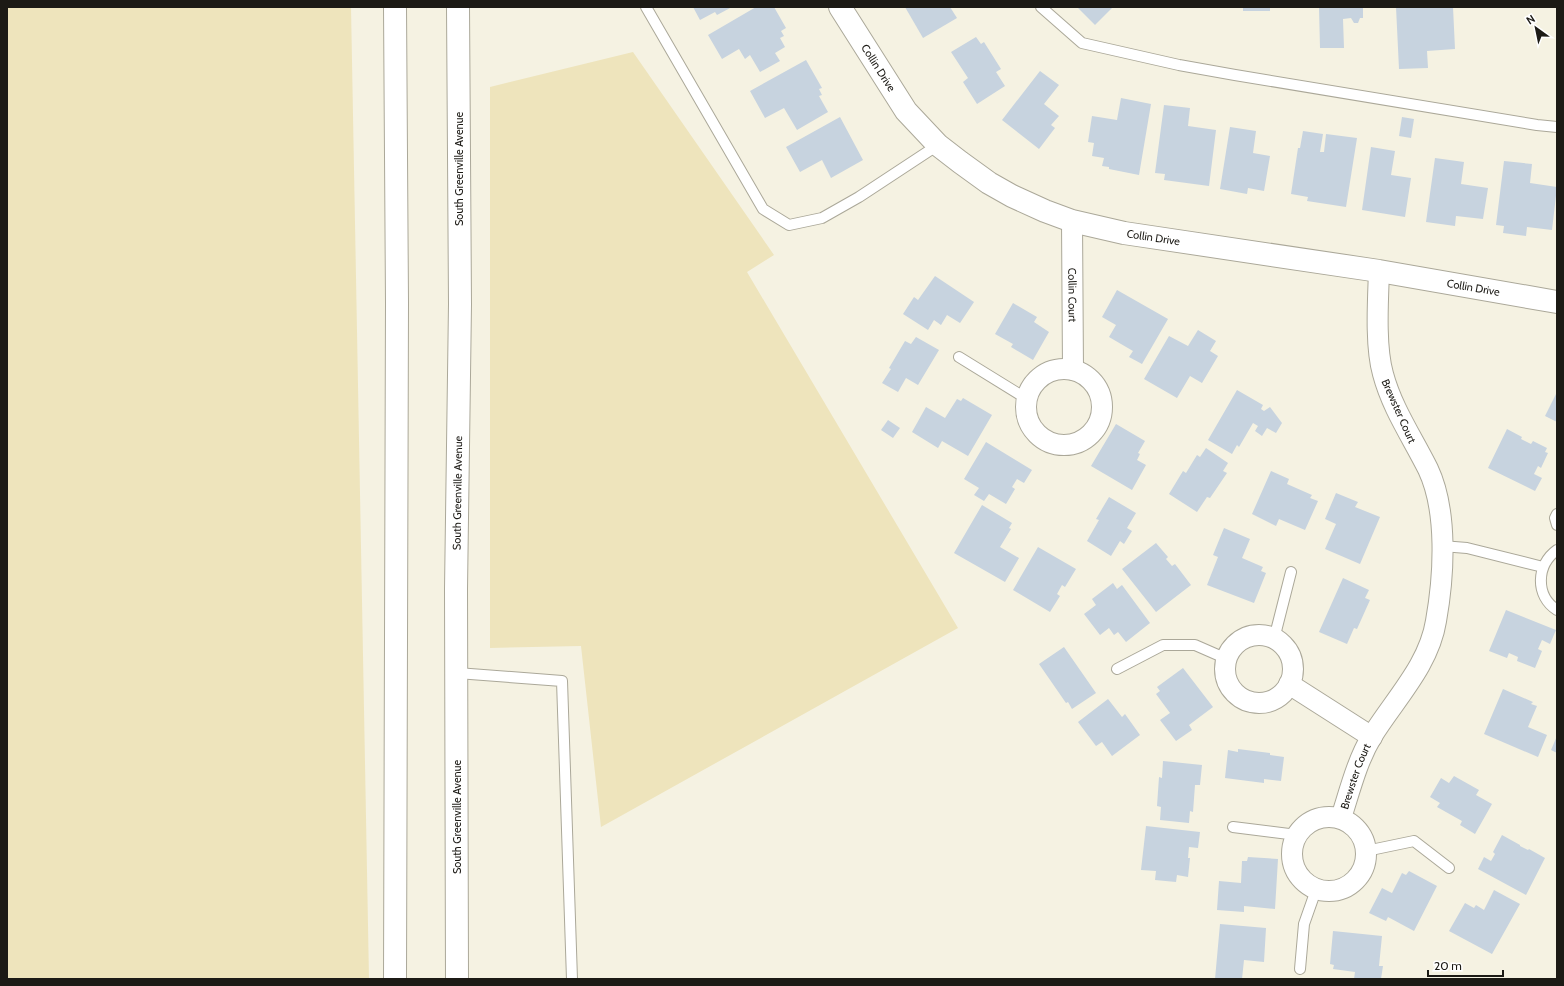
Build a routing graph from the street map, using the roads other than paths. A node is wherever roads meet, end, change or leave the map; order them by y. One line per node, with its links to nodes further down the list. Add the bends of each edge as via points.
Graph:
1 (395, 7): 34 (main road)
2 (458, 7): 24 (main road, South Greenville Avenue, via 460,304)
3 (646, 7): 7 (lane, via 762,209 788,225 822,218)
4 (840, 7): 7 (main road, Collin Drive, via 906,111)
5 (1041, 7): 6 (lane, via 1082,43 1235,75)
6 (1557, 127)
7 (938, 145): 8 (main road, Collin Drive, via 1012,196)
8 (1072, 221): 9 (main road, Collin Drive, via 1124,233); 12 (street, Collin Court)
9 (1379, 271): 10 (main road, Collin Drive); 16 (street, Brewster Court, via 1379,352 1382,373 1403,424 1428,470 1436,495)
10 (1557, 302)
11 (959, 357): 13 (lane)
12 (1073, 370): 13 (street, via 1058,370 1044,375 1033,385); 13 (street, via 1086,376 1096,387 1102,401 1101,416 1095,429 1084,439 1070,445 1056,444 1042,438 1032,427 1027,414)
13 (1027, 399)
14 (1557, 514): 15 (lane)
15 (1557, 525)
16 (1442, 546): 18 (lane, via 1467,548); 26 (street, Brewster Court, via 1442,575 1431,643 1415,674)
17 (1557, 550): 18 (lane)
18 (1543, 567): 20 (lane, via 1540,580 1543,595)
19 (1291, 572): 21 (lane)
20 (1557, 610)
21 (1274, 639): 22 (street, via 1248,637 1236,644); 25 (street, via 1284,647 1291,658 1292,672)
22 (1226, 660): 23 (lane, via 1195,644 1163,646); 25 (street, via 1226,680 1233,692 1243,700 1269,702 1281,695)
23 (1118, 669)
24 (457, 673): 35 (main road, South Greenville Avenue); 36 (lane, via 562,681)
25 (1289, 684): 26 (street, Brewster Court)
26 (1372, 737): 27 (street, Brewster Court, via 1357,767)
27 (1341, 818): 29 (street, Brewster Court, via 1326,816 1312,820 1300,829); 30 (street, Brewster Court, via 1354,825 1363,837)
28 (1233, 827): 29 (lane)
29 (1297, 835): 32 (street, Brewster Court, via 1291,856 1295,871 1304,882)
30 (1366, 851): 31 (lane, via 1414,841); 32 (street, Brewster Court, via 1365,866 1357,879 1345,888 1331,892)
31 (1449, 868)
32 (1316, 890): 33 (lane, via 1304,924)
33 (1300, 969)
34 (395, 979)
35 (457, 979)
36 (572, 979)

